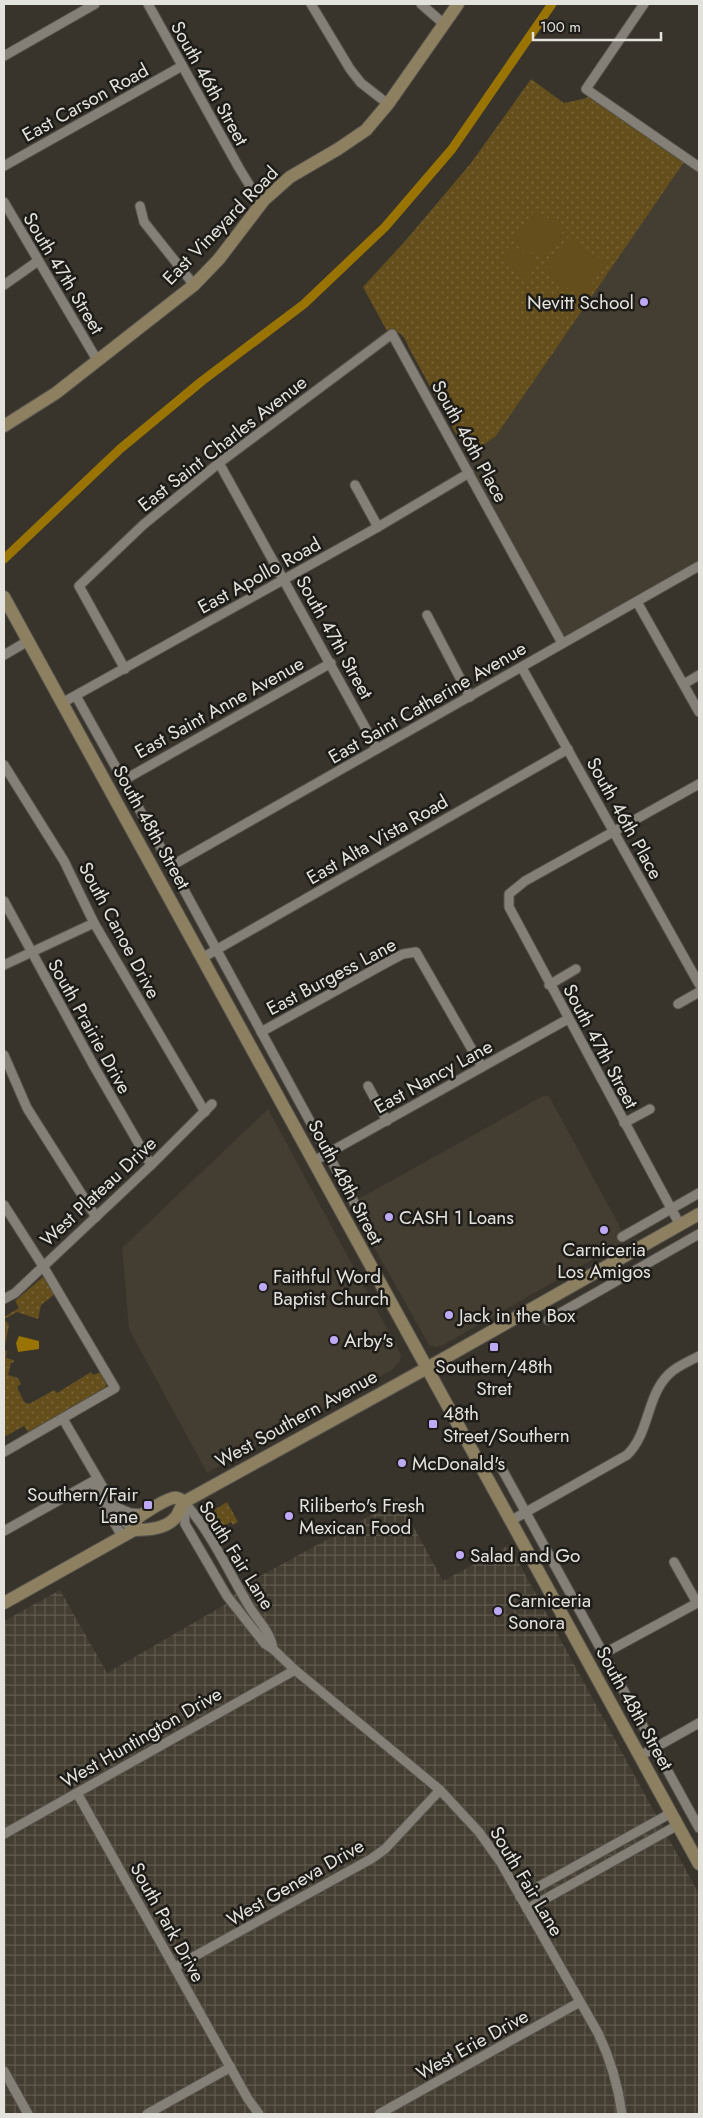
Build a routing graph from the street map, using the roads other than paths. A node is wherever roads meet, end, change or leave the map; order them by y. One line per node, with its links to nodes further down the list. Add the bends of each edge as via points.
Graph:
1 (96, 4): 8 (street)
2 (148, 4): 9 (street, South 46th Street)
3 (312, 4): 10 (street, via 350,69 361,83)
4 (421, 4): 7 (street)
5 (458, 4): 7 (main road, East Vineyard Road)
6 (644, 4): 12 (street, via 586,89)
7 (444, 24): 10 (main road, East Vineyard Road)
8 (4, 56)
9 (182, 66): 11 (street, East Carson Road); 13 (street, South 46th Street, via 238,168)
10 (388, 104): 13 (main road, East Vineyard Road, via 366,130 299,171)
11 (4, 166)
12 (699, 167)
13 (264, 200): 18 (main road, East Vineyard Road, via 219,259)
14 (4, 202): 16 (street, South 47th Street)
15 (140, 206): 18 (street, via 144,222)
16 (38, 261): 17 (street); 20 (street, South 47th Street)
17 (4, 285)
18 (194, 285): 20 (main road, East Vineyard Road)
19 (392, 334): 22 (street, East Saint Charles Avenue); 23 (street, South 46th Place)
20 (97, 360): 21 (main road, East Vineyard Road, via 56,393)
21 (4, 426)
22 (219, 463): 27 (street, South 47th Street); 36 (street, East Saint Charles Avenue, via 143,524 79,586)
23 (469, 473): 25 (street, East Apollo Road); 32 (street, South 46th Place)
24 (355, 486): 25 (street)
25 (378, 527): 27 (street, East Apollo Road)
26 (699, 566): 29 (street, East Saint Catherine Avenue)
27 (284, 579): 34 (street, South 47th Street); 36 (street, East Apollo Road)
28 (4, 597): 31 (main road, South 48th Street)
29 (637, 602): 32 (street, East Saint Catherine Avenue); 38 (street)
30 (427, 614): 40 (street)
31 (28, 641): 33 (street); 41 (main road, South 48th Street)
32 (562, 643): 35 (street, East Saint Catherine Avenue)
33 (4, 655)
34 (331, 663): 44 (street, South 47th Street); 46 (street, East Saint Anne Avenue)
35 (522, 668): 40 (street, East Saint Catherine Avenue); 43 (street, South 46th Place)
36 (125, 669): 39 (street, East Apollo Road)
37 (699, 675): 38 (street)
38 (684, 684): 42 (street)
39 (76, 696): 41 (street, East Apollo Road); 46 (street, South 48th Street)
40 (470, 697): 44 (street, East Saint Catherine Avenue)
41 (62, 704): 54 (main road, South 48th Street)
42 (699, 712)
43 (568, 749): 48 (street, South 46th Place); 52 (street, East Alta Vista Road)
44 (378, 750): 49 (street, East Saint Catherine Avenue)
45 (4, 765): 51 (street, South Canoe Drive, via 64,861)
46 (124, 780): 49 (street, South 48th Street)
47 (699, 784): 48 (street)
48 (614, 831): 57 (street, South 46th Place); 58 (street, South 47th Street, via 525,881 510,894 509,907)
49 (171, 866): 52 (street, South 48th Street)
50 (4, 901): 53 (street, South Prairie Drive)
51 (94, 923): 53 (street); 68 (street, South Canoe Drive)
52 (216, 950): 54 (street, East Alta Vista Road); 62 (street, South 48th Street)
53 (31, 952): 55 (street); 73 (street, South Prairie Drive)
54 (202, 958): 72 (main road, South 48th Street)
55 (4, 965)
56 (576, 969): 58 (street, South 47th Street)
57 (699, 984)
58 (549, 985): 61 (street, South 47th Street)
59 (699, 992): 60 (street)
60 (678, 1004)
61 (568, 1019): 64 (street, East Nancy Lane); 70 (street, South 47th Street)
62 (262, 1032): 64 (street, East Burgess Lane, via 403,954 416,952); 71 (street, South 48th Street)
63 (4, 1055): 79 (street, via 27,1108)
64 (482, 1067): 69 (street, East Nancy Lane)
65 (368, 1086): 69 (street)
66 (212, 1104): 68 (street, West Plateau Drive)
67 (650, 1109): 70 (street, South 47th Street)
68 (205, 1112): 73 (street, West Plateau Drive)
69 (387, 1120): 71 (street, East Nancy Lane)
70 (624, 1124): 77 (street, South 47th Street)
71 (328, 1154): 72 (street, East Nancy Lane); 75 (street, South 48th Street)
72 (314, 1162): 87 (main road, South 48th Street)
73 (151, 1165): 79 (street, West Plateau Drive)
74 (699, 1193): 77 (street)
75 (355, 1204)
76 (4, 1205): 83 (street)
77 (672, 1209): 80 (street, South 47th Street); 82 (street)
78 (699, 1214): 80 (main road, West Southern Avenue)
79 (96, 1217): 83 (street, West Plateau Drive)
80 (680, 1225): 87 (main road, West Southern Avenue)
81 (699, 1234): 85 (street)
82 (622, 1237)
83 (43, 1266): 84 (street, West Plateau Drive, via 15,1293); 88 (street, via 116,1388)
84 (4, 1299)
85 (548, 1320)
86 (699, 1356): 94 (street, via 670,1373 663,1382 655,1395 641,1437 627,1455)
87 (427, 1368): 92 (main road, West Southern Avenue); 96 (main road, South 48th Street)
88 (63, 1419): 89 (street); 91 (street)
89 (4, 1452)
90 (497, 1460): 94 (street, South 48th Street)
91 (97, 1479): 93 (street); 98 (street); 99 (street, via 95,1490)
92 (184, 1502): 95 (main road, West Southern Avenue, via 173,1498); 97 (main road, West Southern Avenue, via 176,1518 153,1530); 103 (street, South Fair Lane, via 198,1518 272,1639); 103 (street, South Fair Lane, via 185,1524 216,1579 255,1632)
93 (114, 1506): 95 (street, via 130,1513); 97 (street, via 122,1520)
94 (526, 1512): 96 (street); 104 (street, South 48th Street)
95 (144, 1514): 97 (main road, West Southern Avenue, via 137,1518)
96 (512, 1520): 108 (main road, South 48th Street)
97 (134, 1530): 99 (main road, West Southern Avenue)
98 (4, 1531)
99 (122, 1536): 102 (main road, West Southern Avenue)
100 (674, 1562): 101 (street)
101 (698, 1602): 104 (street)
102 (4, 1603)
103 (273, 1649): 105 (street, South Fair Lane)
104 (603, 1654): 107 (street, South 48th Street)
105 (295, 1670): 109 (street, South Fair Lane); 110 (street, West Huntington Drive)
106 (699, 1723): 107 (street)
107 (654, 1748): 108 (street); 113 (street, South 48th Street)
108 (640, 1756): 111 (main road, South 48th Street)
109 (440, 1790): 116 (street, South Fair Lane, via 479,1832); 118 (street, West Geneva Drive, via 371,1859)
110 (77, 1793): 114 (street, West Huntington Drive); 118 (street, South Park Drive)
111 (672, 1813): 112 (main road, South 48th Street); 116 (street)
112 (678, 1825): 115 (main road, South 48th Street); 117 (street)
113 (699, 1828)
114 (4, 1834)
115 (699, 1864)
116 (520, 1897): 117 (street, South Fair Lane)
117 (527, 1909): 119 (street, South Fair Lane)
118 (175, 1967): 120 (street, South Park Drive)
119 (580, 2002): 125 (street, West Erie Drive); 126 (street, South Fair Lane, via 610,2058 619,2087)
120 (231, 2067): 123 (street); 124 (street)
121 (4, 2071): 122 (street)
122 (28, 2114)
123 (147, 2114)
124 (259, 2114)
125 (379, 2114)
126 (622, 2114)

